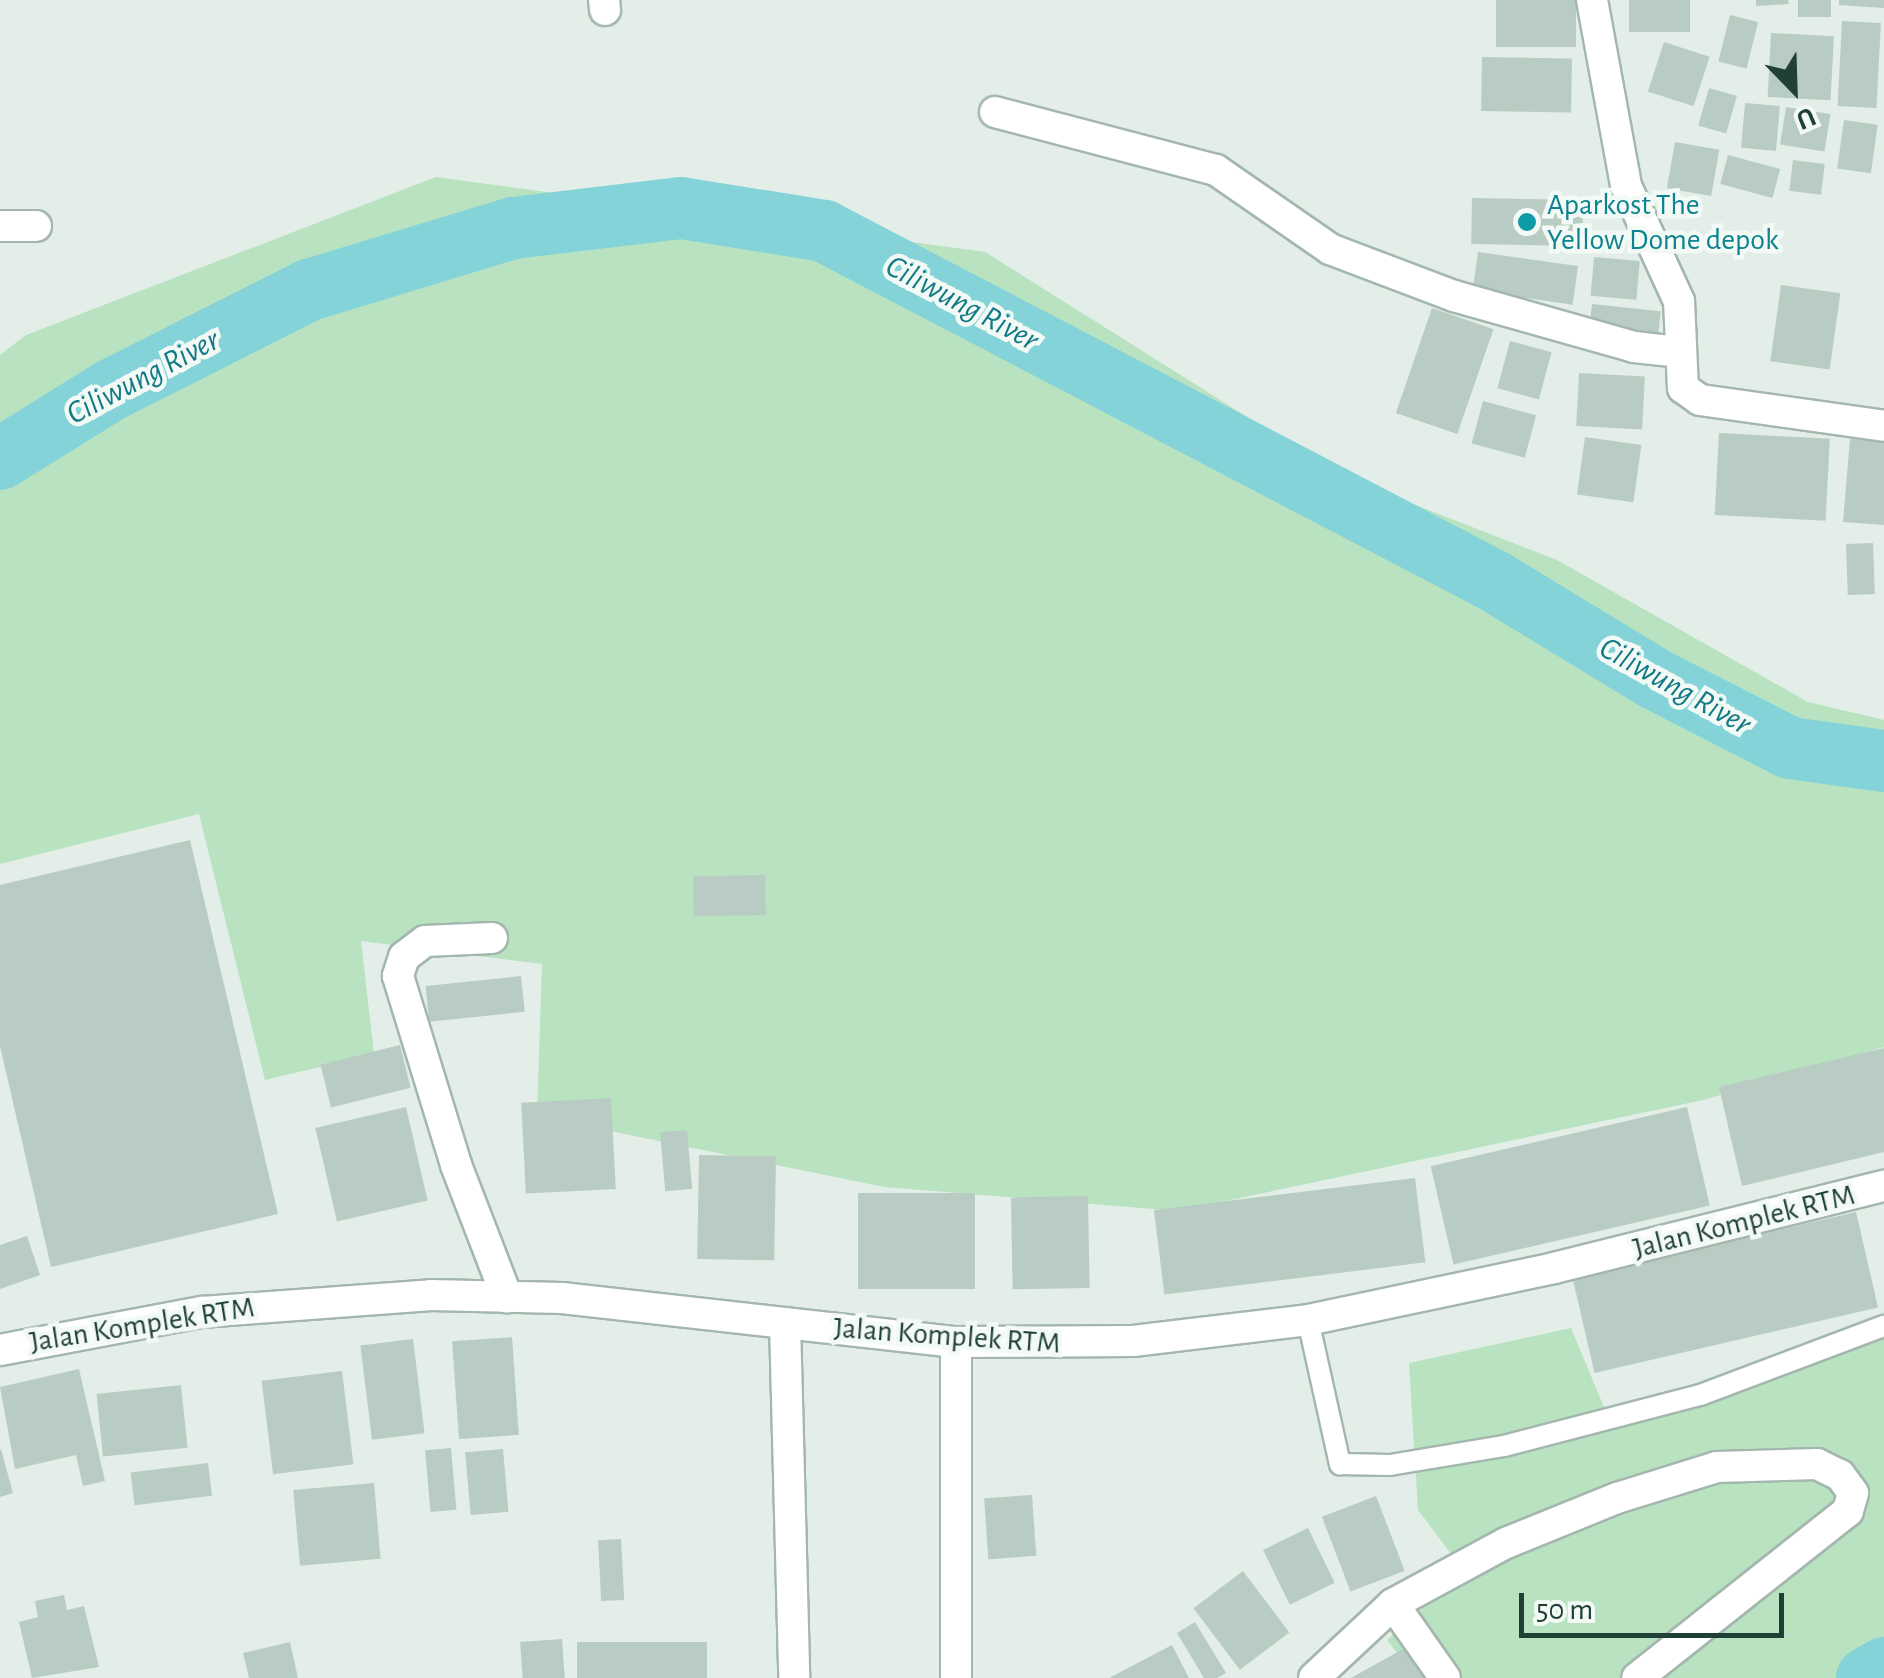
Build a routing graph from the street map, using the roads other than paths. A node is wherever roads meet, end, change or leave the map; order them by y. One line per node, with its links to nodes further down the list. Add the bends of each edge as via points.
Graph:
1 (1592, 0): 6 (street, via 1626,186 1679,302)
2 (994, 112): 6 (street, via 1216,170 1330,248 1454,296)
3 (0, 226): 4 (street)
4 (36, 226)
5 (1570, 351): 6 (street)
6 (1679, 362): 7 (street, via 1683,388 1700,400)
7 (1884, 426)
8 (492, 938): 10 (street, via 425,942 404,956 398,976 456,1165)
9 (1884, 1186): 11 (street, Jalan Komplek RTM, via 1554,1268)
10 (508, 1296): 12 (street, Jalan Komplek RTM); 15 (street, Jalan Komplek RTM, via 264,1304)
11 (1308, 1320): 13 (lane, via 1340,1464 1390,1465 1504,1446 1700,1395); 14 (street, Jalan Komplek RTM, via 1133,1341)
12 (785, 1324): 14 (street, Jalan Komplek RTM); 17 (street)
13 (1884, 1326)
14 (956, 1342): 18 (street)
15 (0, 1350)
16 (1393, 1604): 19 (street); 20 (street); 21 (street, via 1506,1543 1718,1467 1816,1464 1840,1475 1853,1492 1848,1511)
17 (794, 1678)
18 (956, 1678)
19 (1314, 1678)
20 (1445, 1678)
21 (1637, 1678)

